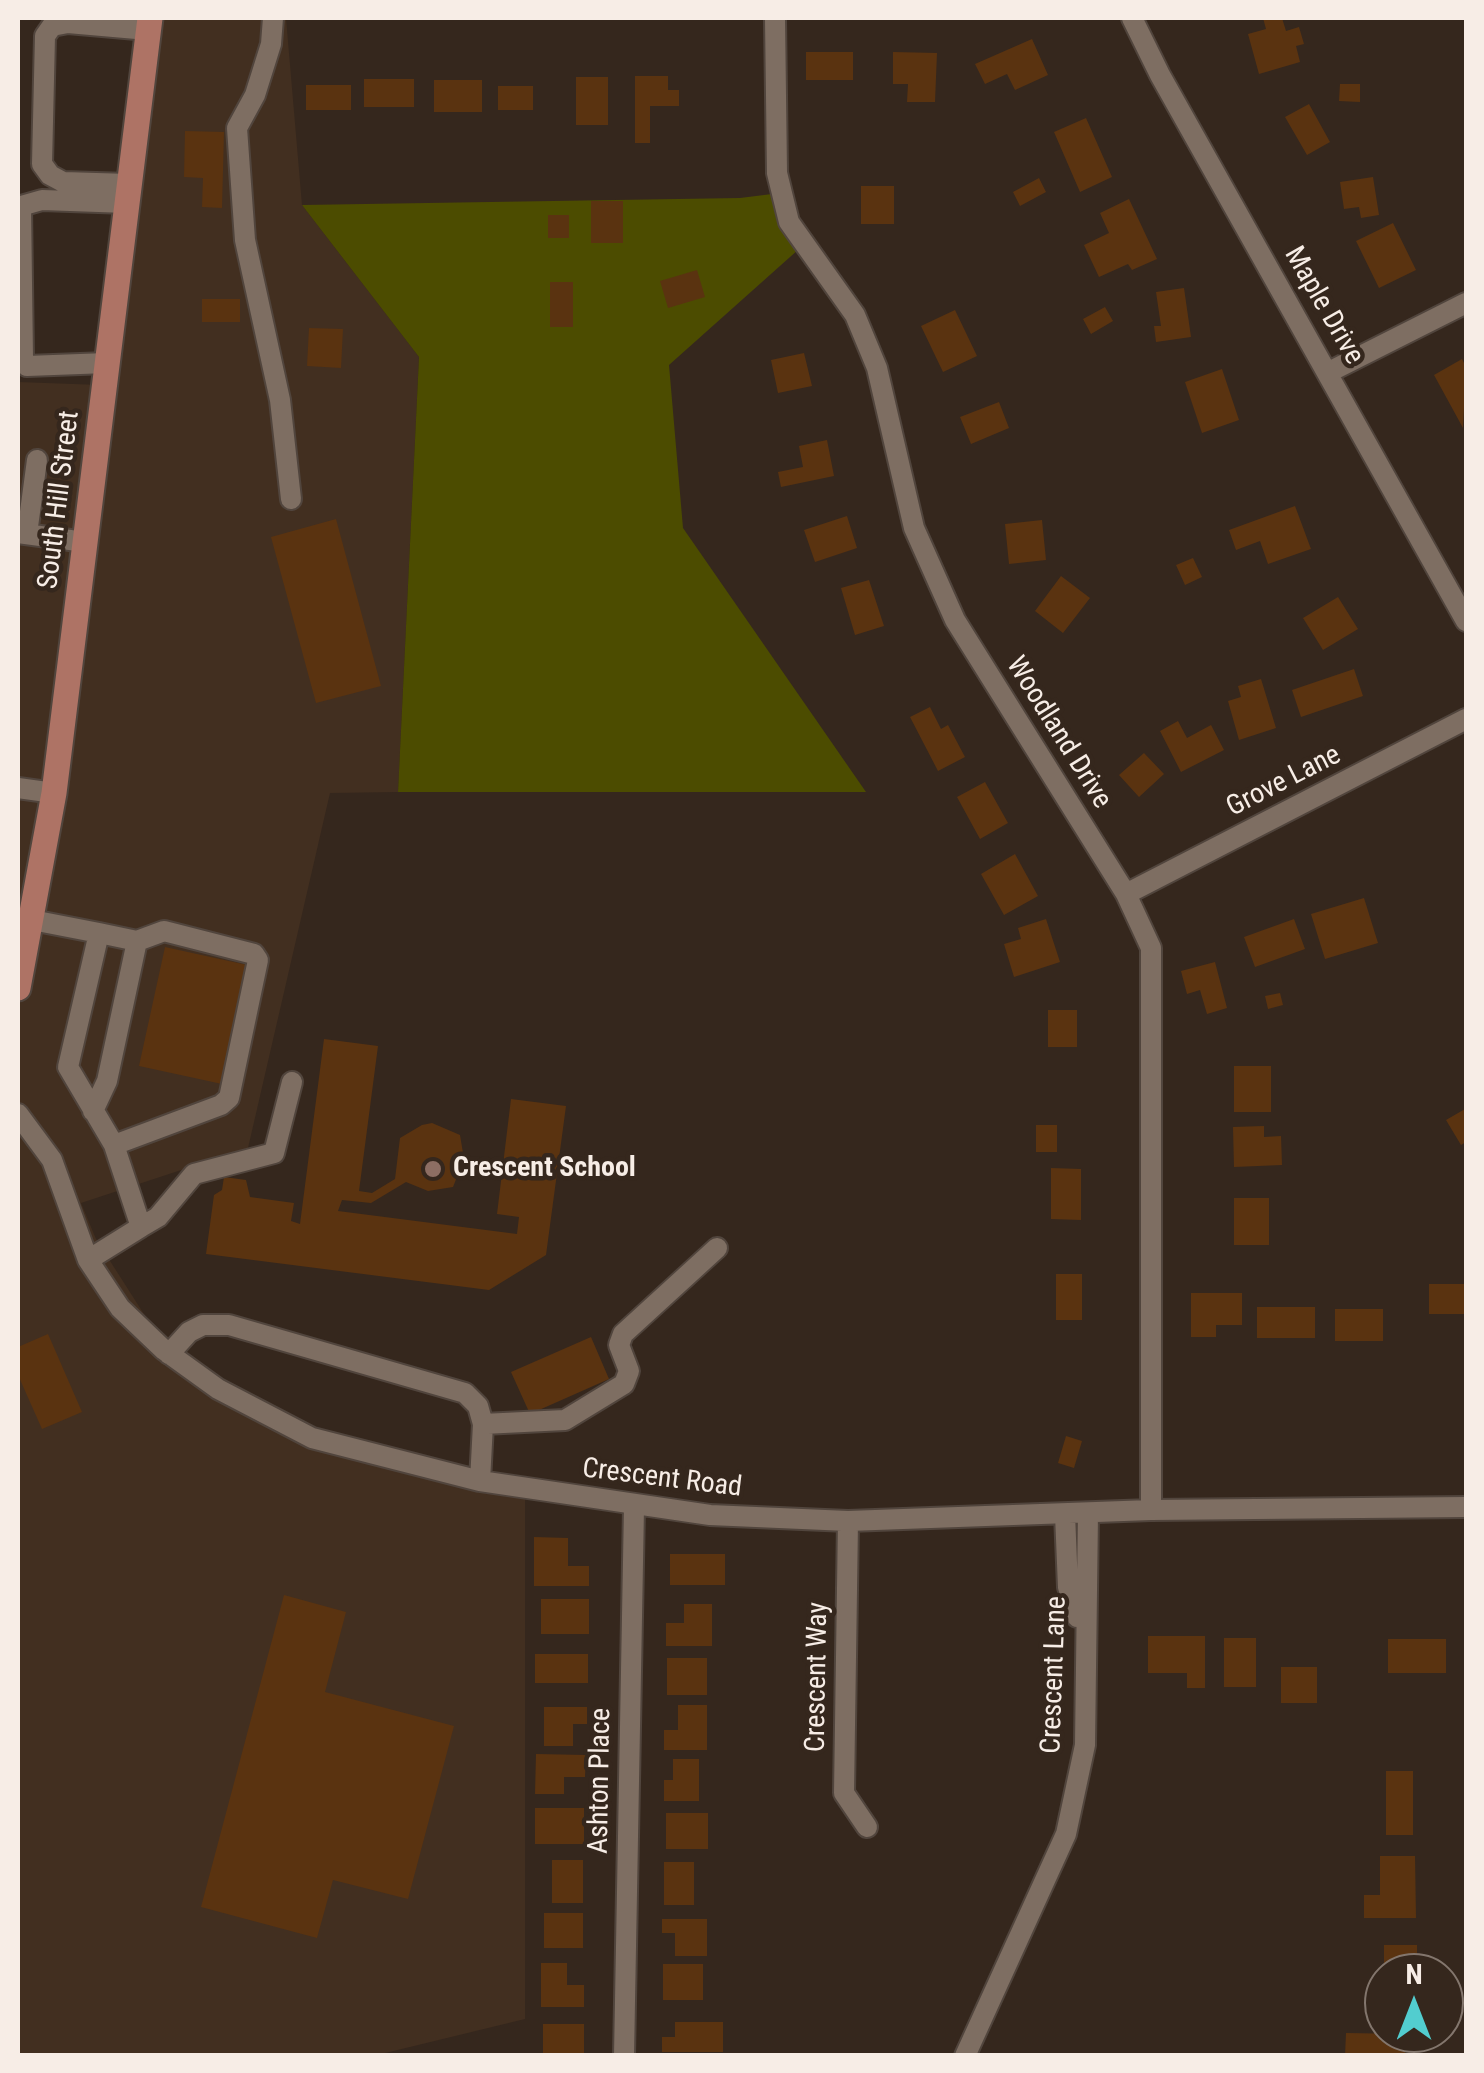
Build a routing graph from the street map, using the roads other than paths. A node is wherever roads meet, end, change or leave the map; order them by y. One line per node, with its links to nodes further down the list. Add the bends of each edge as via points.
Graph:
1 (273, 18): 10 (street, via 254,96 237,128 245,240 280,400)
2 (775, 18): 17 (street, Woodland Drive, via 777,174 789,222 855,315 877,368 914,528 955,620)
3 (1132, 18): 8 (street, Maple Drive)
4 (149, 24): 5 (main road, South Hill Street); 5 (street, via 68,23 52,26 45,36 42,164 63,182)
5 (128, 193): 7 (main road, South Hill Street); 7 (street, via 21,206 23,359 27,366)
6 (1466, 303): 8 (street)
7 (107, 364): 12 (main road, South Hill Street)
8 (1329, 372): 13 (street, Maple Drive)
9 (37, 460): 11 (street)
10 (291, 500)
11 (22, 534): 12 (street)
12 (86, 542): 16 (main road, South Hill Street)
13 (1466, 621)
14 (1466, 719): 17 (street, Grove Lane)
15 (18, 788): 16 (street)
16 (54, 794): 18 (main road, South Hill Street)
17 (1126, 894): 34 (street, Woodland Drive, via 1151,948)
18 (32, 920): 19 (street); 21 (main road, South Hill Street)
19 (99, 933): 20 (street); 23 (street, via 68,1067)
20 (137, 941): 23 (street, via 106,1081); 25 (street, via 164,931 258,960 229,1098)
21 (18, 988)
22 (292, 1082): 26 (street, via 274,1153 194,1174 158,1217)
23 (93, 1111): 25 (street)
24 (18, 1114): 28 (street, Crescent Road, via 52,1160)
25 (114, 1145): 26 (street)
26 (141, 1226): 28 (street)
27 (717, 1248): 30 (street, via 624,1334 624,1384 565,1420)
28 (88, 1260): 29 (street, Crescent Road, via 120,1308)
29 (169, 1354): 30 (street, via 204,1325 229,1325 465,1394); 31 (street, Crescent Road, via 218,1389 312,1438)
30 (484, 1424): 31 (street)
31 (480, 1481): 32 (street, Crescent Road)
32 (634, 1507): 37 (street, Crescent Road); 40 (street, Ashton Place)
33 (1466, 1507): 34 (street, Crescent Road)
34 (1151, 1510): 35 (street, Crescent Road)
35 (1088, 1513): 36 (street, Crescent Road); 38 (street, Crescent Lane)
36 (1065, 1514): 37 (street, Crescent Road); 38 (street, via 1068,1586)
37 (848, 1521): 39 (street, Crescent Way, via 844,1793)
38 (1084, 1638): 41 (street, Crescent Lane, via 1085,1745 1066,1834)
39 (866, 1827)
40 (624, 2056)
41 (965, 2056)

